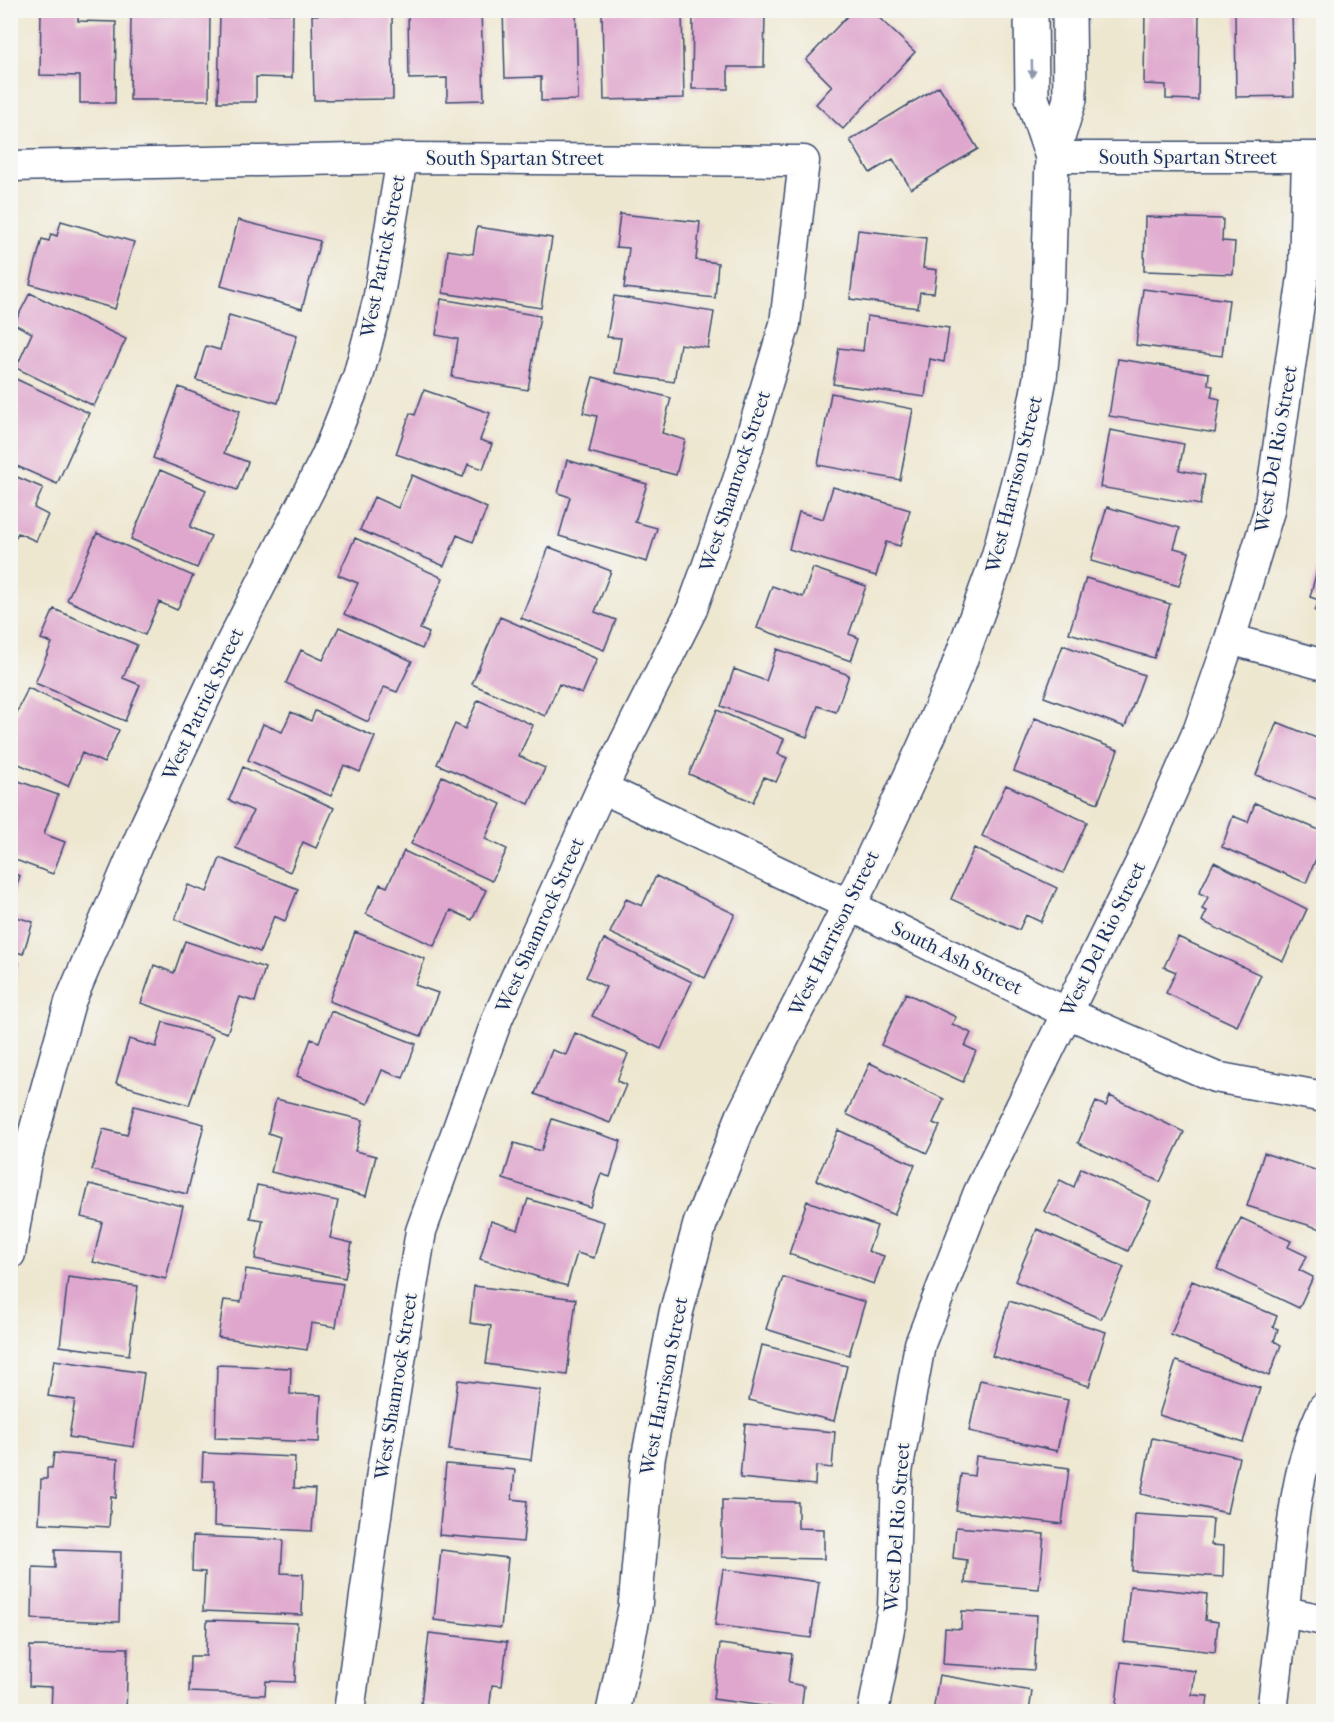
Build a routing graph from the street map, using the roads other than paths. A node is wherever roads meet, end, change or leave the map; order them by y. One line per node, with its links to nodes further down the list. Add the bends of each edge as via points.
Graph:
1 (1031, 10): 3 (street, West Harrison Street, one-way to 3, via 1032,98)
2 (1069, 10): 3 (street, West Harrison Street, via 1070,99)
3 (1052, 157): 4 (street, South Spartan Street); 11 (street, West Harrison Street, via 1048,299 1040,378 1026,451 998,557 955,675)
4 (1315, 157): 8 (street, West Del Rio Street, via 1304,270 1269,511)
5 (402, 158): 6 (street, South Spartan Street); 7 (street, South Spartan Street); 14 (street, West Patrick Street, via 378,301 358,377 326,457 227,651 146,824 70,1002 26,1161)
6 (804, 161): 10 (street, West Shamrock Street, via 785,324 738,480 692,609)
7 (10, 166)
8 (1230, 639): 9 (street); 12 (street, West Del Rio Street, via 1199,729)
9 (1323, 665)
10 (602, 788): 11 (street, South Ash Street); 18 (street, West Shamrock Street, via 498,1017 421,1231)
11 (849, 904): 12 (street, South Ash Street); 19 (street, West Harrison Street, via 743,1116 700,1224 676,1312 648,1459 635,1608)
12 (1067, 1013): 13 (street, South Ash Street, via 1215,1077); 20 (street, West Del Rio Street, via 979,1192 920,1344 897,1472 893,1608)
13 (1323, 1097)
14 (10, 1254)
15 (1323, 1407): 16 (street, via 1311,1433 1300,1479 1291,1528)
16 (1284, 1612): 17 (street); 21 (street)
17 (1323, 1620)
18 (349, 1712)
19 (614, 1712)
20 (873, 1712)
21 (1272, 1712)

